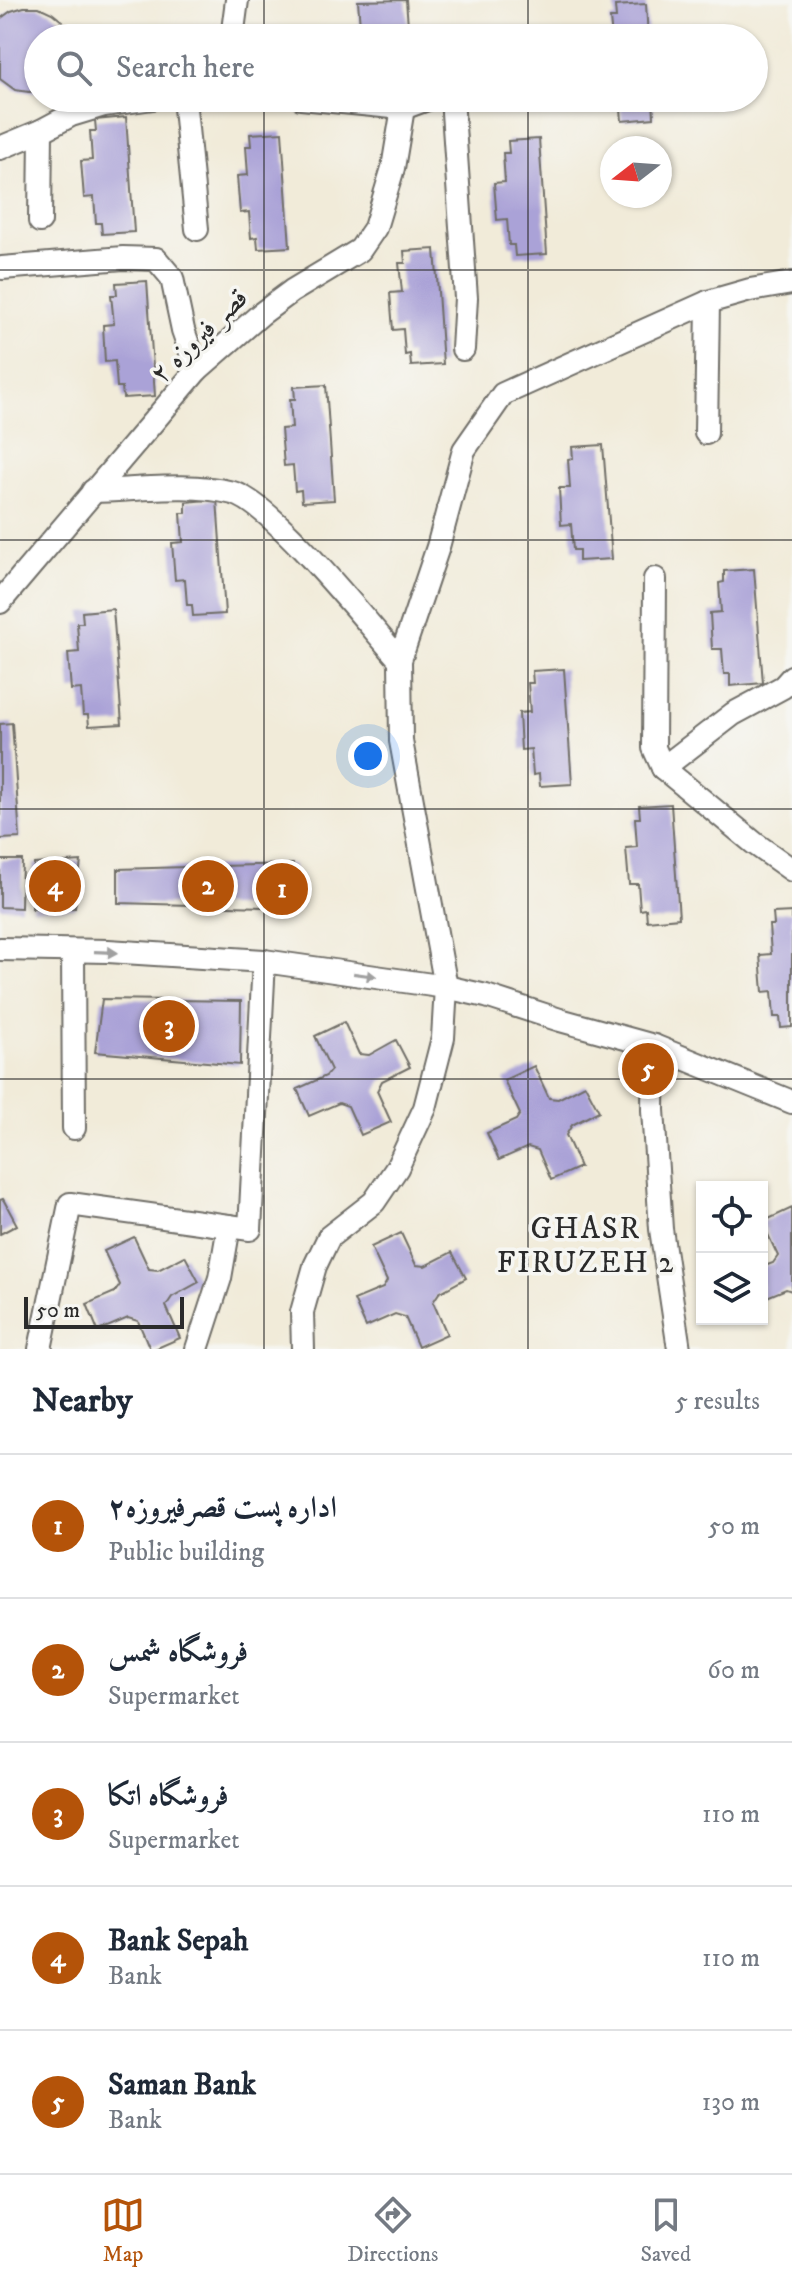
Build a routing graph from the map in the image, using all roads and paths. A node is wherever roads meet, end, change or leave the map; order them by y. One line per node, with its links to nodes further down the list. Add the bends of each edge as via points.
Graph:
1 (237, 0): 2 (street)
2 (234, 24)
3 (81, 112): 7 (street)
4 (185, 112): 10 (street)
5 (402, 112): 15 (street, قصر فیروزه ۲, via 375,228 360,250 292,291)
6 (453, 112): 14 (street, via 466,298)
7 (41, 131): 8 (street); 9 (street)
8 (0, 148)
9 (40, 221)
10 (197, 229)
11 (2, 268): 15 (street, via 156,259 172,278)
12 (792, 283): 13 (street)
13 (708, 302): 16 (street); 20 (street, via 503,394 464,450)
14 (463, 349)
15 (197, 370): 17 (street, قصر فیروزه ۲)
16 (706, 433)
17 (93, 491): 19 (street, قصر فیروزه ۲); 20 (street, via 190,488 236,493 284,530)
18 (655, 579): 22 (street, via 654,748)
19 (0, 602)
20 (400, 660): 27 (street, via 401,741)
21 (792, 677): 22 (street)
22 (663, 768): 23 (street)
23 (792, 870)
24 (0, 949): 25 (street)
25 (73, 951): 26 (street, one-way to 26); 30 (street)
26 (264, 961): 27 (street, one-way to 27); 31 (street, via 250,1229)
27 (446, 987): 28 (street); 34 (street, via 443,1038 425,1108 397,1168 374,1202 329,1237 302,1312)
28 (654, 1046): 29 (street); 35 (street, via 661,1229)
29 (792, 1102)
30 (74, 1128)
31 (229, 1226): 32 (street, via 70,1204); 33 (street, via 220,1278)
32 (40, 1349)
33 (197, 1349)
34 (303, 1349)
35 (679, 1349)

